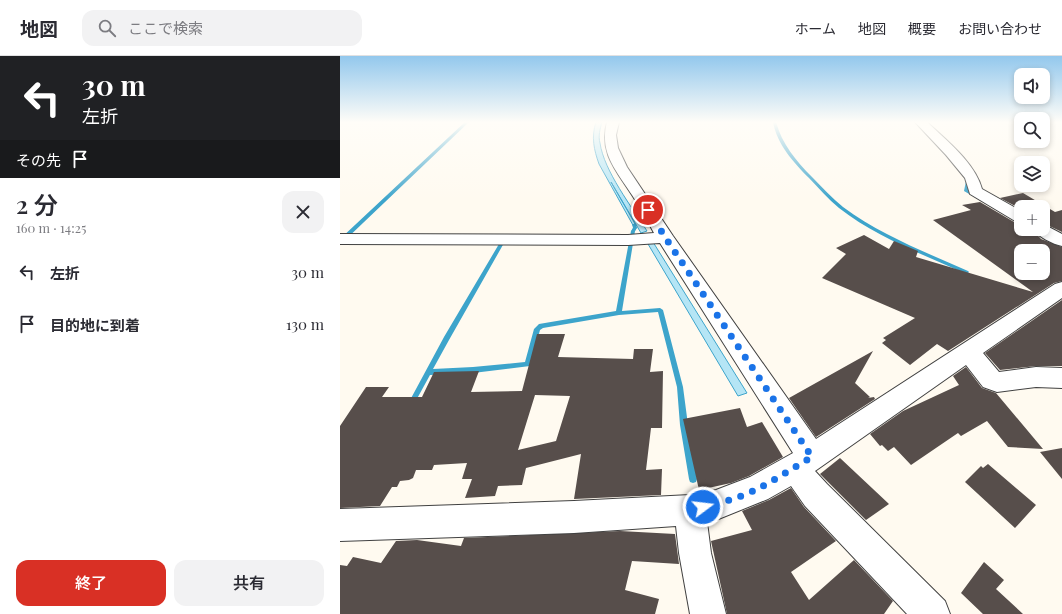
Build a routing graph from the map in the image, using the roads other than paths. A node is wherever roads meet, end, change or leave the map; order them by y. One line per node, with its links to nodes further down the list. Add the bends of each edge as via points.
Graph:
1 (612, 148): 5 (street, via 620,167)
2 (947, 148): 3 (street, via 972,178 975,190)
3 (1014, 214)
4 (1050, 234): 7 (street)
5 (665, 237): 6 (street, via 628,240); 11 (street)
6 (340, 239)
7 (1062, 241)
8 (1062, 289): 9 (street)
9 (969, 352): 10 (street, via 992,380 997,382 1036,377); 11 (street)
10 (1062, 378)
11 (803, 462): 12 (street, via 758,489); 15 (street, via 816,495)
12 (690, 510): 13 (street); 14 (street, via 695,553)
13 (341, 526)
14 (708, 614)
15 (932, 614)

